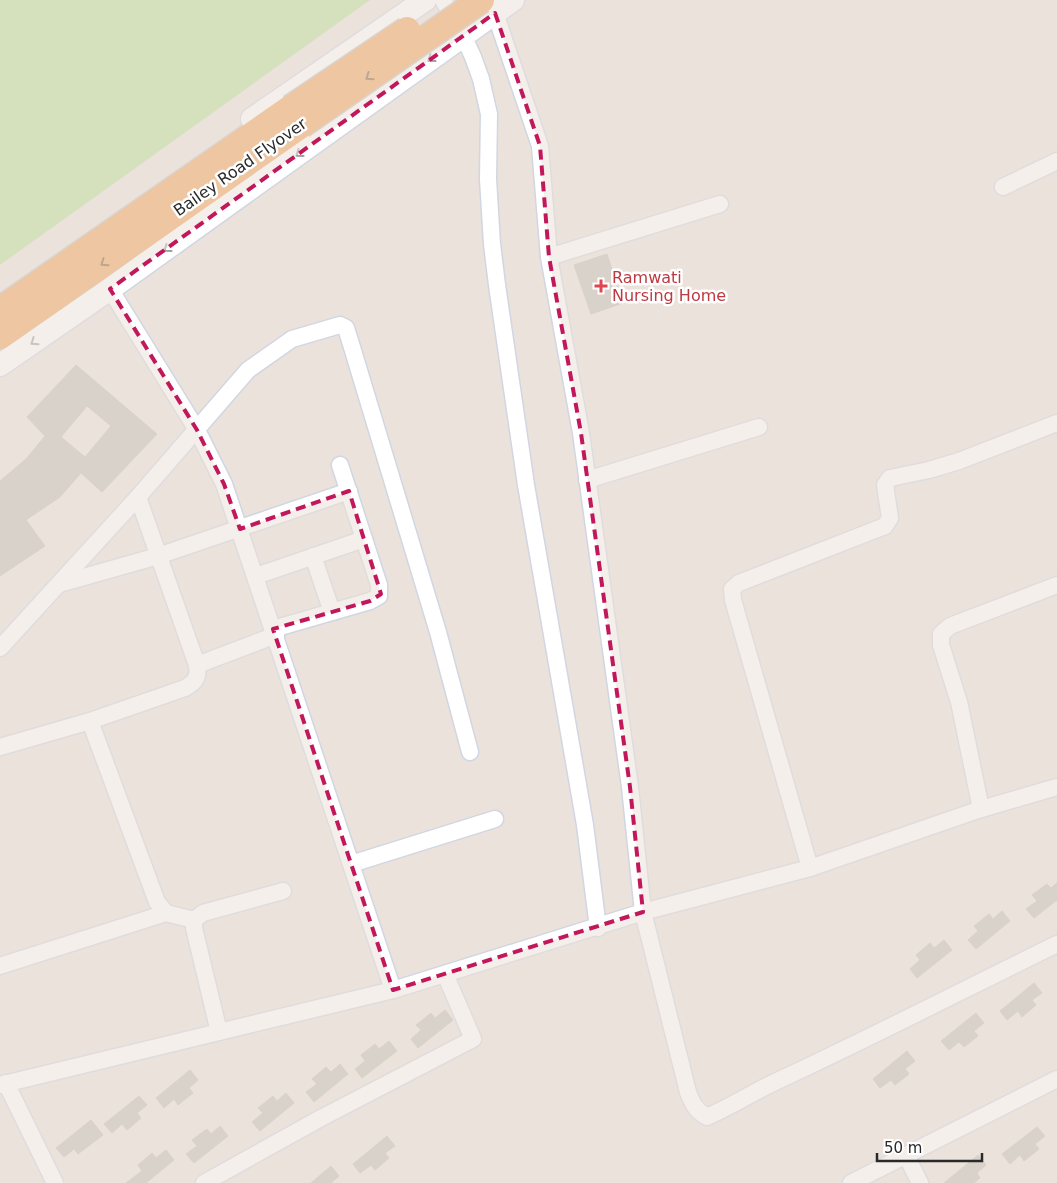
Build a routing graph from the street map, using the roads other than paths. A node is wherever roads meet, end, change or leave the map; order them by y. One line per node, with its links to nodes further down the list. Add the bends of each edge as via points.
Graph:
1 (425, 0): 12 (main road)
2 (443, 0): 5 (street)
3 (450, 0): 6 (highway, Bailey Road Flyover, bridge)
4 (497, 4): 5 (main road); 6 (highway, Bailey Road Flyover, one-way to 6, bridge); 10 (street, via 540,146)
5 (463, 35): 11 (main road, one-way to 11); 46 (street, via 482,79 488,114 488,179 497,285 526,485 585,826)
6 (296, 116): 13 (highway, Bailey Road Flyover); 14 (highway, Bailey Road Flyover, one-way to 14)
7 (1057, 161): 8 (street)
8 (1003, 187)
9 (720, 204): 10 (street)
10 (549, 258): 20 (street)
11 (110, 289): 15 (main road, one-way to 15); 18 (street)
12 (0, 297)
13 (0, 310)
14 (0, 336)
15 (0, 365)
16 (1057, 423): 41 (street, via 959,461 890,478 884,490 890,518 885,526 739,583 732,589)
17 (759, 427): 20 (street)
18 (197, 430): 22 (street); 23 (street, via 224,484); 36 (street, via 248,370 292,339 340,325 346,328 435,623)
19 (340, 465): 21 (street)
20 (587, 480): 43 (street, via 630,787)
21 (349, 491): 23 (street); 24 (street)
22 (138, 497): 25 (street); 28 (street)
23 (240, 529): 25 (street); 27 (street)
24 (364, 539): 26 (street); 30 (street, via 379,585 379,596 370,602)
25 (158, 556): 28 (street); 33 (street)
26 (313, 556): 27 (street); 30 (street)
27 (256, 576): 31 (street)
28 (59, 584): 32 (street)
29 (1057, 584): 38 (street, via 950,626 941,634)
30 (332, 612): 31 (street)
31 (274, 632): 33 (street); 40 (street)
32 (0, 648)
33 (197, 665): 34 (street, via 195,681 185,688)
34 (90, 721): 35 (street); 44 (street, via 157,902)
35 (0, 747)
36 (470, 752)
37 (1057, 786): 38 (street)
38 (981, 809): 41 (street)
39 (495, 819): 40 (street)
40 (351, 864): 50 (street)
41 (810, 868): 43 (street)
42 (283, 891): 45 (street, via 203,913)
43 (643, 912): 46 (street); 47 (street, via 688,1092 694,1106 707,1117)
44 (166, 913): 45 (street); 48 (street)
45 (194, 920): 51 (street)
46 (598, 928): 49 (street)
47 (1057, 944)
48 (0, 966)
49 (445, 974): 50 (street); 56 (street, via 473,1039)
50 (393, 990): 51 (street)
51 (220, 1032): 53 (street)
52 (1057, 1079): 54 (street)
53 (3, 1084): 55 (street)
54 (906, 1156): 57 (street); 58 (street)
55 (55, 1183)
56 (204, 1183)
57 (851, 1183)
58 (920, 1183)

